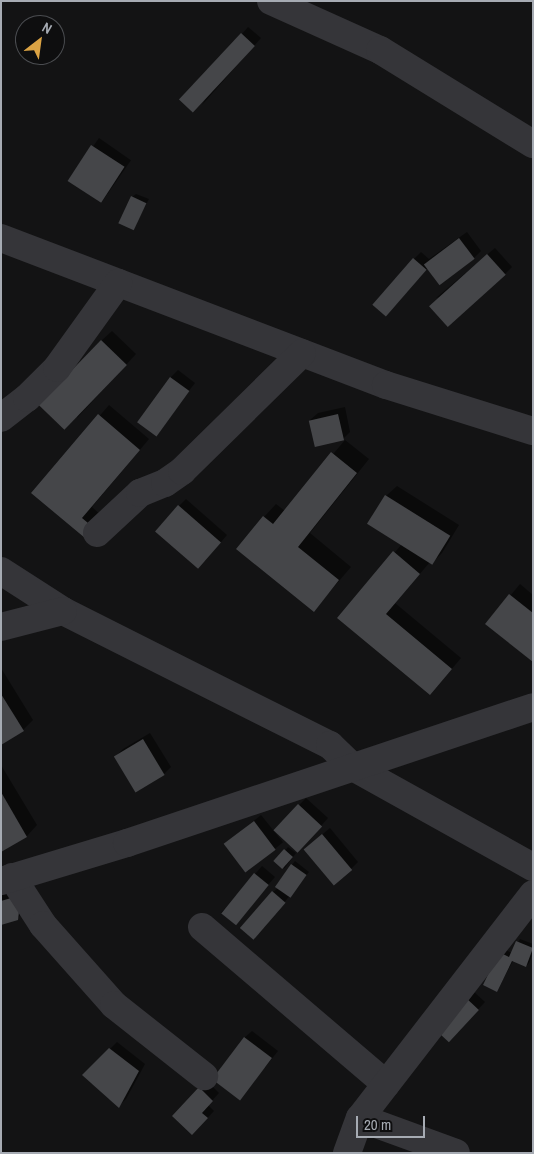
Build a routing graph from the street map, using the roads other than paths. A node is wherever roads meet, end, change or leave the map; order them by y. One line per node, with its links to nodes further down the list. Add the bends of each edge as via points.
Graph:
1 (271, 1): 2 (street, via 380,50)
2 (533, 144)
3 (1, 238): 4 (street)
4 (118, 283): 5 (street); 6 (street, via 57,368)
5 (302, 353): 7 (street); 8 (street, via 182,471 165,483 140,493)
6 (1, 418)
7 (533, 432)
8 (97, 533)
9 (1, 571): 10 (street)
10 (64, 610): 11 (street); 13 (street, via 330,744)
11 (1, 627)
12 (533, 707): 13 (street)
13 (353, 767): 14 (street); 15 (street, via 127,843)
14 (533, 867)
15 (7, 879): 18 (street, via 43,925 114,1004)
16 (533, 894): 19 (street)
17 (202, 927): 19 (street)
18 (204, 1076)
19 (386, 1084): 20 (street)
20 (360, 1118): 21 (street); 22 (street)
21 (347, 1153)
22 (456, 1153)

